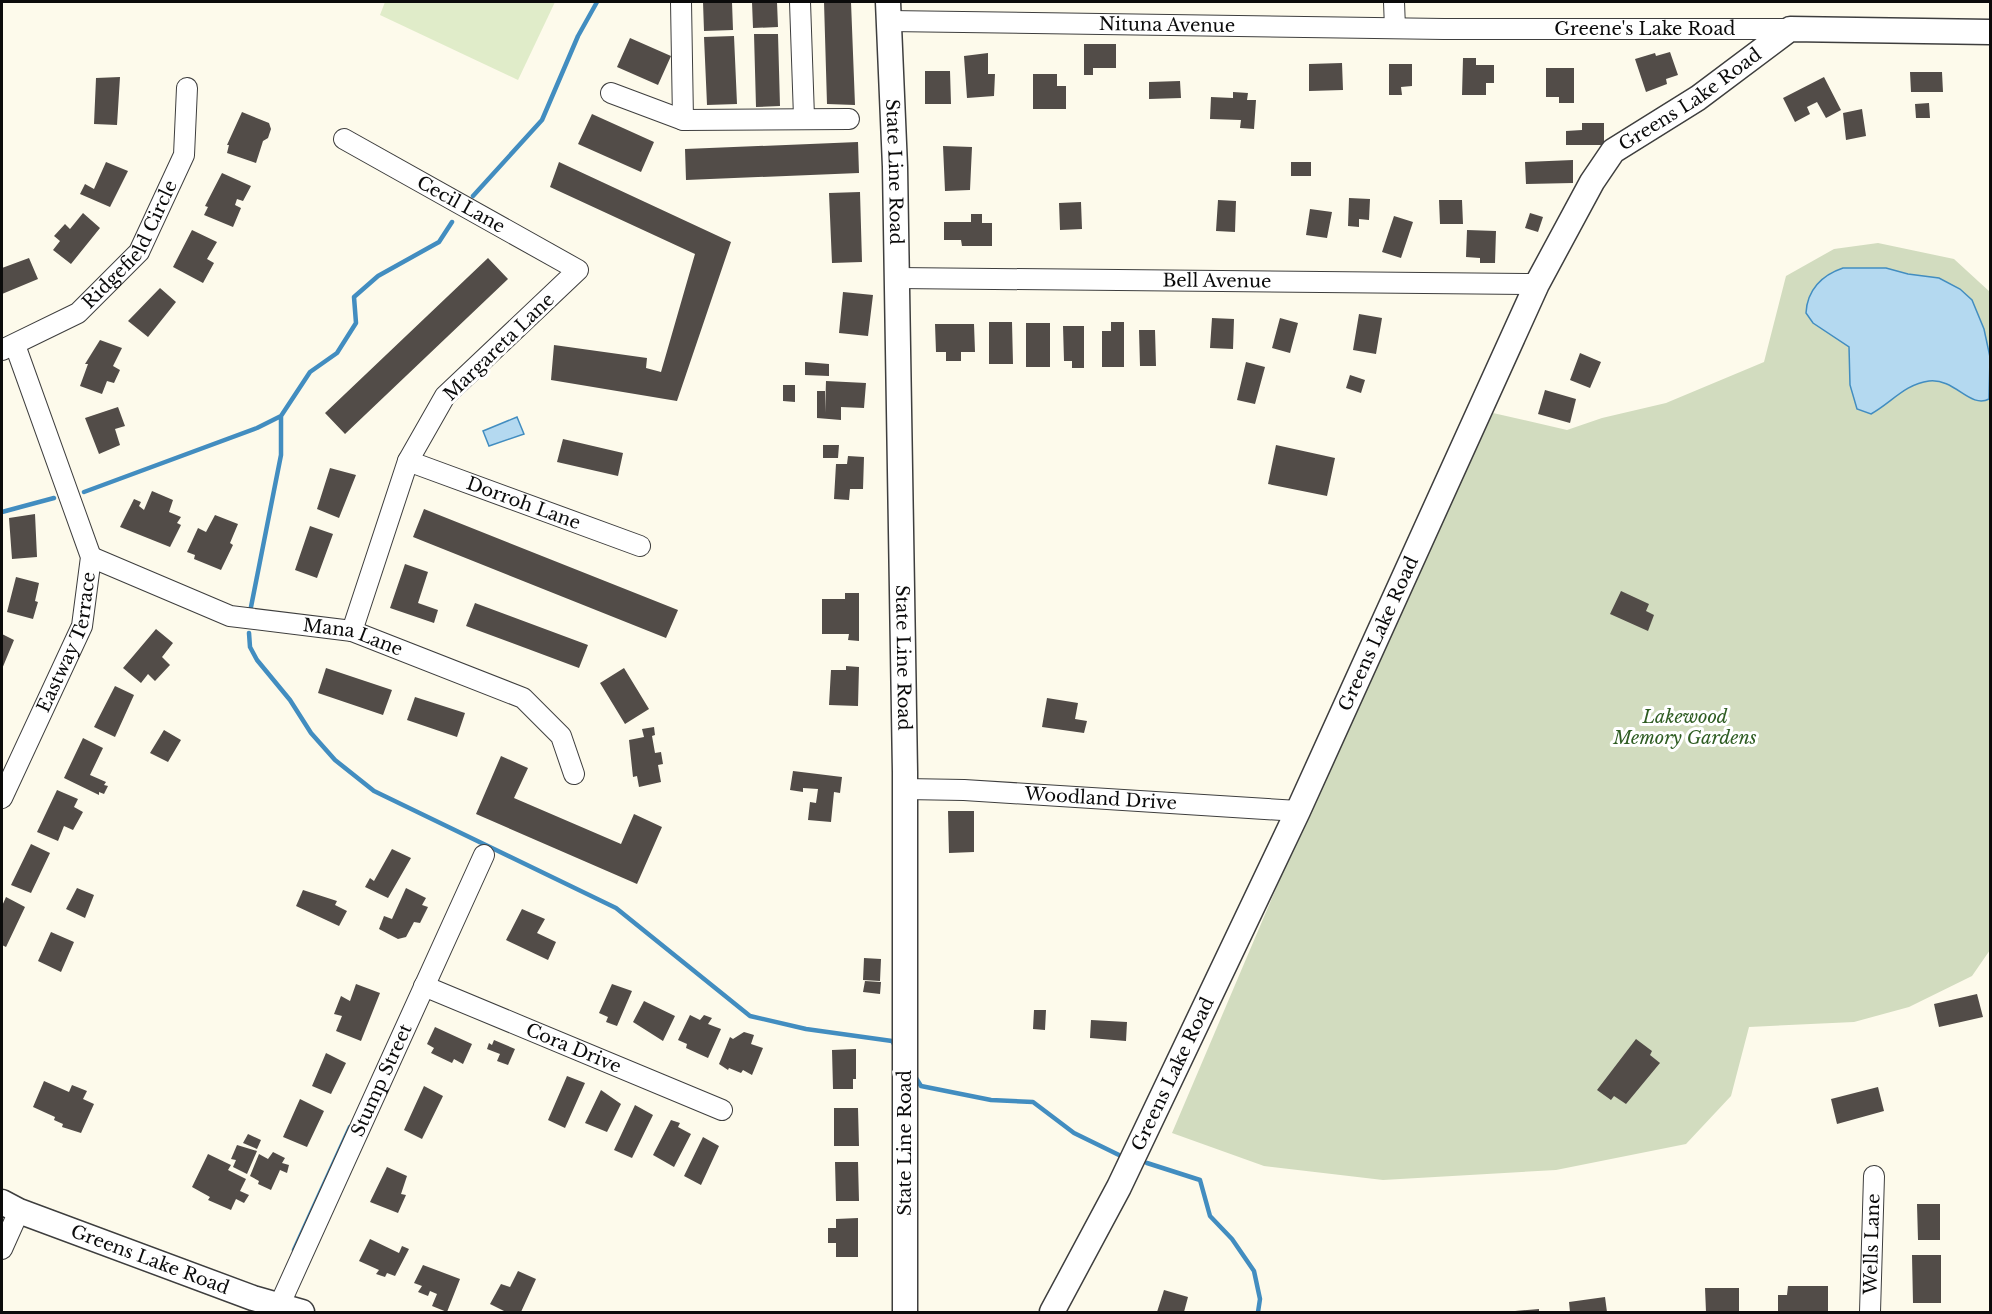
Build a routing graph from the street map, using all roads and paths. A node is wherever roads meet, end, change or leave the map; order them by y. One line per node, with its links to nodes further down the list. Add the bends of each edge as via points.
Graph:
1 (681, 2): 13 (street)
2 (800, 2): 11 (street)
3 (1394, 2): 5 (street)
4 (888, 11): 5 (street, Nituna Avenue); 16 (street, State Line Road)
5 (1395, 28): 6 (street, Nituna Avenue)
6 (1444, 29): 7 (street, Greene's Lake Road)
7 (1790, 29): 8 (street, Greene's Lake Road); 17 (street, Greens Lake Road, via 1698,98 1613,151)
8 (1990, 32)
9 (187, 88): 18 (street, Ridgefield Circle, via 184,155 139,252 78,314)
10 (611, 93): 13 (street)
11 (804, 117): 12 (street); 13 (street)
12 (849, 119)
13 (683, 120)
14 (344, 139): 15 (street, Cecil Lane)
15 (578, 270): 19 (street, Margareta Lane, via 445,396)
16 (897, 278): 17 (street, Bell Avenue); 24 (street, State Line Road)
17 (1537, 284): 26 (street, Greens Lake Road)
18 (8, 347): 21 (street, Eastway Terrace)
19 (408, 461): 20 (street, Dorroh Lane); 22 (street, Margareta Lane)
20 (640, 546)
21 (91, 557): 22 (street, Mana Lane, via 230,616); 25 (street, Eastway Terrace, via 82,626)
22 (352, 631): 23 (street, Mana Lane, via 523,698 561,736)
23 (574, 774)
24 (905, 789): 26 (street, Woodland Drive); 35 (street, State Line Road)
25 (2, 798)
26 (1298, 811): 36 (street, Greens Lake Road, via 1119,1187)
27 (484, 855): 28 (street, Stump Street)
28 (424, 986): 29 (street, Cora Drive); 34 (street, Stump Street)
29 (722, 1110)
30 (1874, 1176): 37 (street, Wells Lane)
31 (10, 1206): 32 (street); 33 (street, Greens Lake Road)
32 (2, 1249)
33 (250, 1305): 34 (street, Greens Lake Road)
34 (290, 1309)
35 (905, 1312)
36 (1052, 1312)
37 (1870, 1312)

